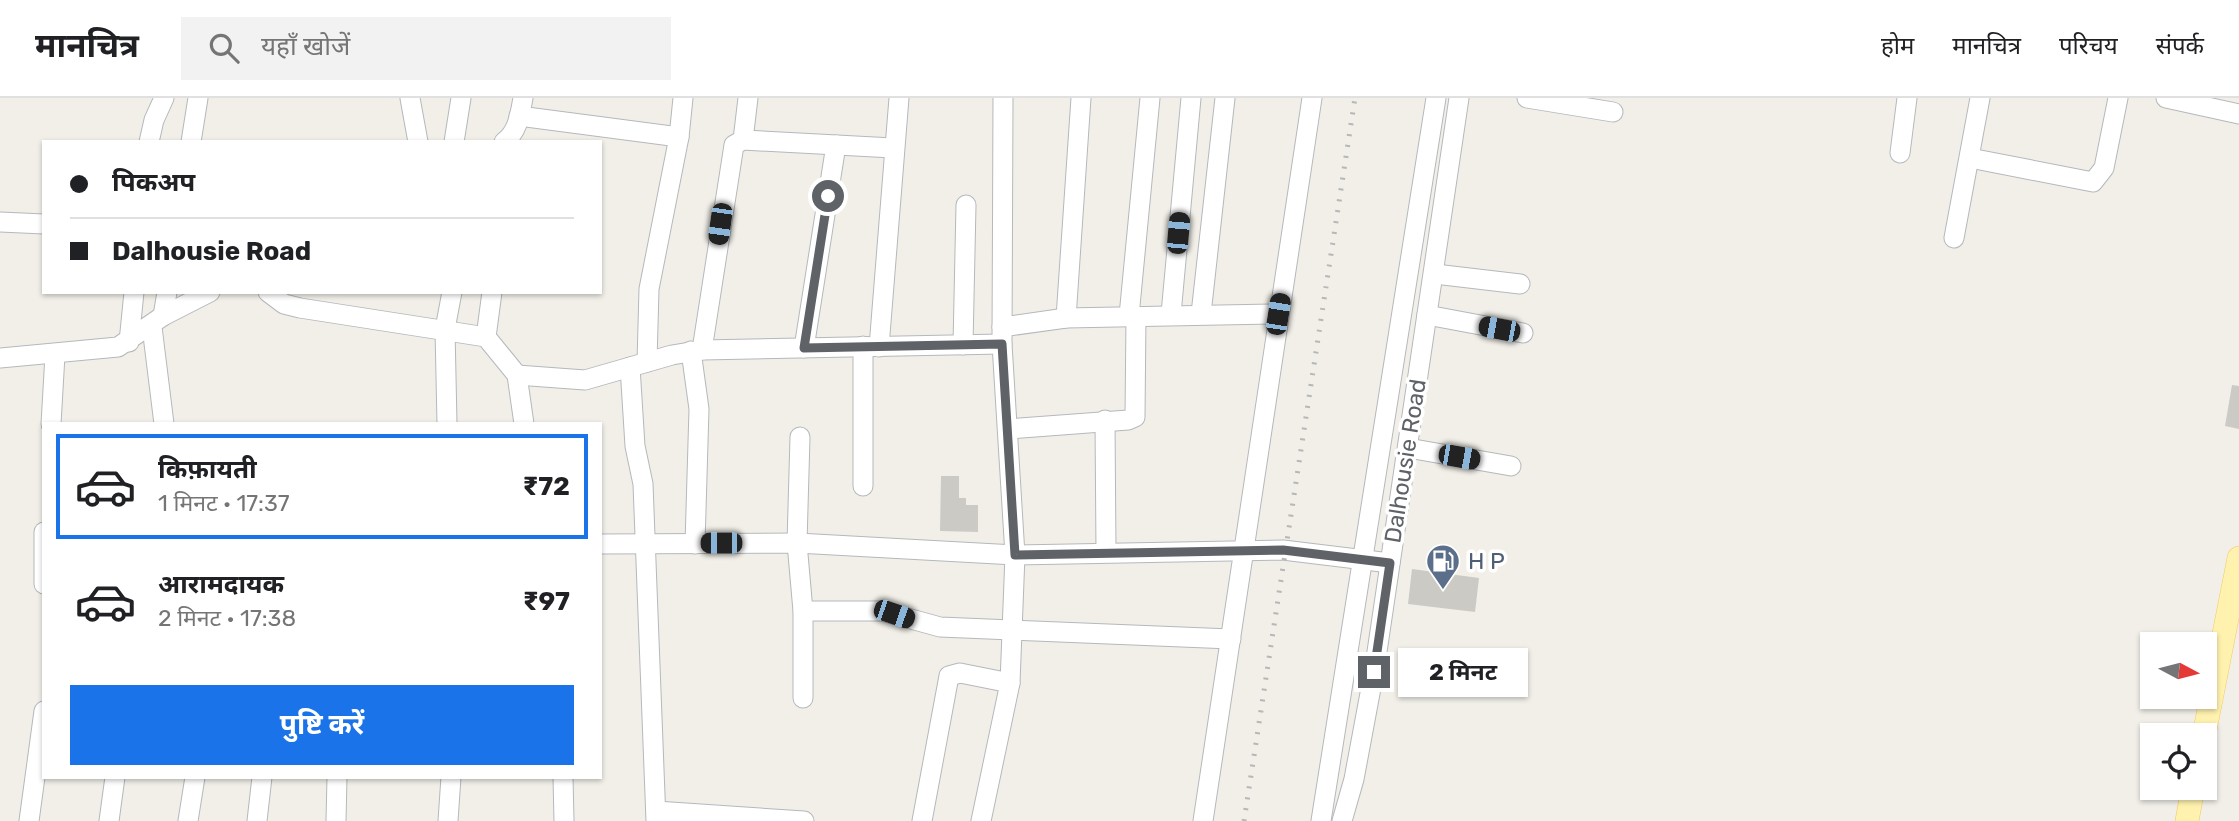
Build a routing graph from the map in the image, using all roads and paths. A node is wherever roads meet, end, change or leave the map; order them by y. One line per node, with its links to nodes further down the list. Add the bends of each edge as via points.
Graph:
1 (164, 98): 25 (street)
2 (198, 98): 26 (street)
3 (410, 98): 27 (street)
4 (461, 98): 28 (street)
5 (683, 98): 24 (street)
6 (748, 98): 30 (street)
7 (899, 98): 32 (street)
8 (1003, 98): 56 (street)
9 (1081, 98): 52 (street)
10 (1150, 98): 51 (street)
11 (1191, 98): 47 (street)
12 (1225, 98): 48 (street)
13 (1312, 98): 49 (street)
14 (1436, 98): 85 (street, Dalhousie Road)
15 (1459, 98): 39 (street, Dalhousie Road)
16 (1527, 98): 22 (street)
17 (1908, 98): 33 (street)
18 (1980, 98): 34 (street)
19 (2118, 98): 34 (street, via 2104,167 2093,182)
20 (2166, 98): 23 (street)
21 (521, 107): 24 (street); 29 (street)
22 (1613, 112)
23 (2239, 114)
24 (679, 137): 65 (street)
25 (149, 140)
26 (191, 140)
27 (418, 140)
28 (454, 140)
29 (507, 140)
30 (743, 140): 31 (street); 62 (street, via 731,149)
31 (836, 145): 32 (street); 61 (street)
32 (893, 148): 60 (street)
33 (1900, 153)
34 (1970, 158): 38 (street)
35 (966, 205): 59 (street)
36 (0, 222): 37 (street)
37 (42, 224)
38 (1954, 238)
39 (1434, 274): 40 (street); 50 (street, Dalhousie Road)
40 (1521, 284)
41 (134, 294): 58 (street)
42 (166, 294): 53 (street)
43 (206, 294): 53 (street)
44 (271, 294): 54 (street, via 292,306)
45 (452, 294): 54 (street)
46 (492, 294): 57 (street)
47 (1171, 314): 48 (street); 51 (street)
48 (1200, 314): 49 (street)
49 (1278, 314): 81 (street)
50 (1427, 315): 55 (street); 74 (street, Dalhousie Road)
51 (1133, 316): 52 (street); 67 (street, via 1136,412 1128,420)
52 (1066, 318): 56 (street)
53 (157, 322): 58 (street); 69 (street)
54 (445, 329): 57 (street); 70 (street)
55 (1522, 333)
56 (1002, 335): 59 (street); 72 (street)
57 (486, 337): 66 (street)
58 (128, 342): 63 (street, via 105,350)
59 (963, 345): 60 (street)
60 (871, 346): 61 (street); 76 (street)
61 (804, 348): 62 (street)
62 (697, 351): 65 (street); 80 (street)
63 (55, 355): 64 (street); 68 (street)
64 (0, 358)
65 (639, 364): 66 (street, via 584,380); 77 (street, via 635,446 643,484)
66 (517, 375): 71 (street)
67 (1105, 420): 72 (street); 82 (street)
68 (51, 422)
69 (164, 422)
70 (447, 422)
71 (524, 422)
72 (1008, 429): 83 (street)
73 (800, 437): 78 (street)
74 (1408, 448): 75 (street); 86 (street, Dalhousie Road)
75 (1511, 466)
76 (863, 486)
77 (646, 543): 79 (street); 80 (street); 101 (street)
78 (797, 543): 80 (street); 83 (street); 87 (street)
79 (602, 544)
80 (695, 544)
81 (1245, 550): 82 (street); 85 (street); 89 (street)
82 (1107, 552): 83 (street)
83 (1015, 555): 88 (street)
84 (2239, 558): 92 (main road)
85 (1364, 559): 86 (street); 113 (street, Dalhousie Road)
86 (1390, 563): 114 (street, Dalhousie Road, via 1354,779)
87 (803, 611): 88 (street, via 882,611 940,627); 91 (street)
88 (1010, 631): 89 (street); 90 (street)
89 (1231, 639): 112 (street)
90 (1010, 683): 110 (street, via 960,673 949,676); 111 (street)
91 (803, 698)
92 (2206, 723)
93 (42, 725): 102 (street)
94 (115, 779): 103 (street)
95 (195, 779): 104 (street)
96 (262, 779): 105 (street)
97 (337, 779): 106 (street)
98 (451, 779): 107 (street)
99 (563, 779): 108 (street)
100 (2191, 800): 115 (main road)
101 (656, 816): 109 (street)
102 (29, 821)
103 (110, 821)
104 (188, 821)
105 (257, 821)
106 (336, 821)
107 (448, 821)
108 (564, 821)
109 (804, 821)
110 (922, 821)
111 (981, 821)
112 (1203, 821)
113 (1321, 821)
114 (1342, 821)
115 (2187, 821)

